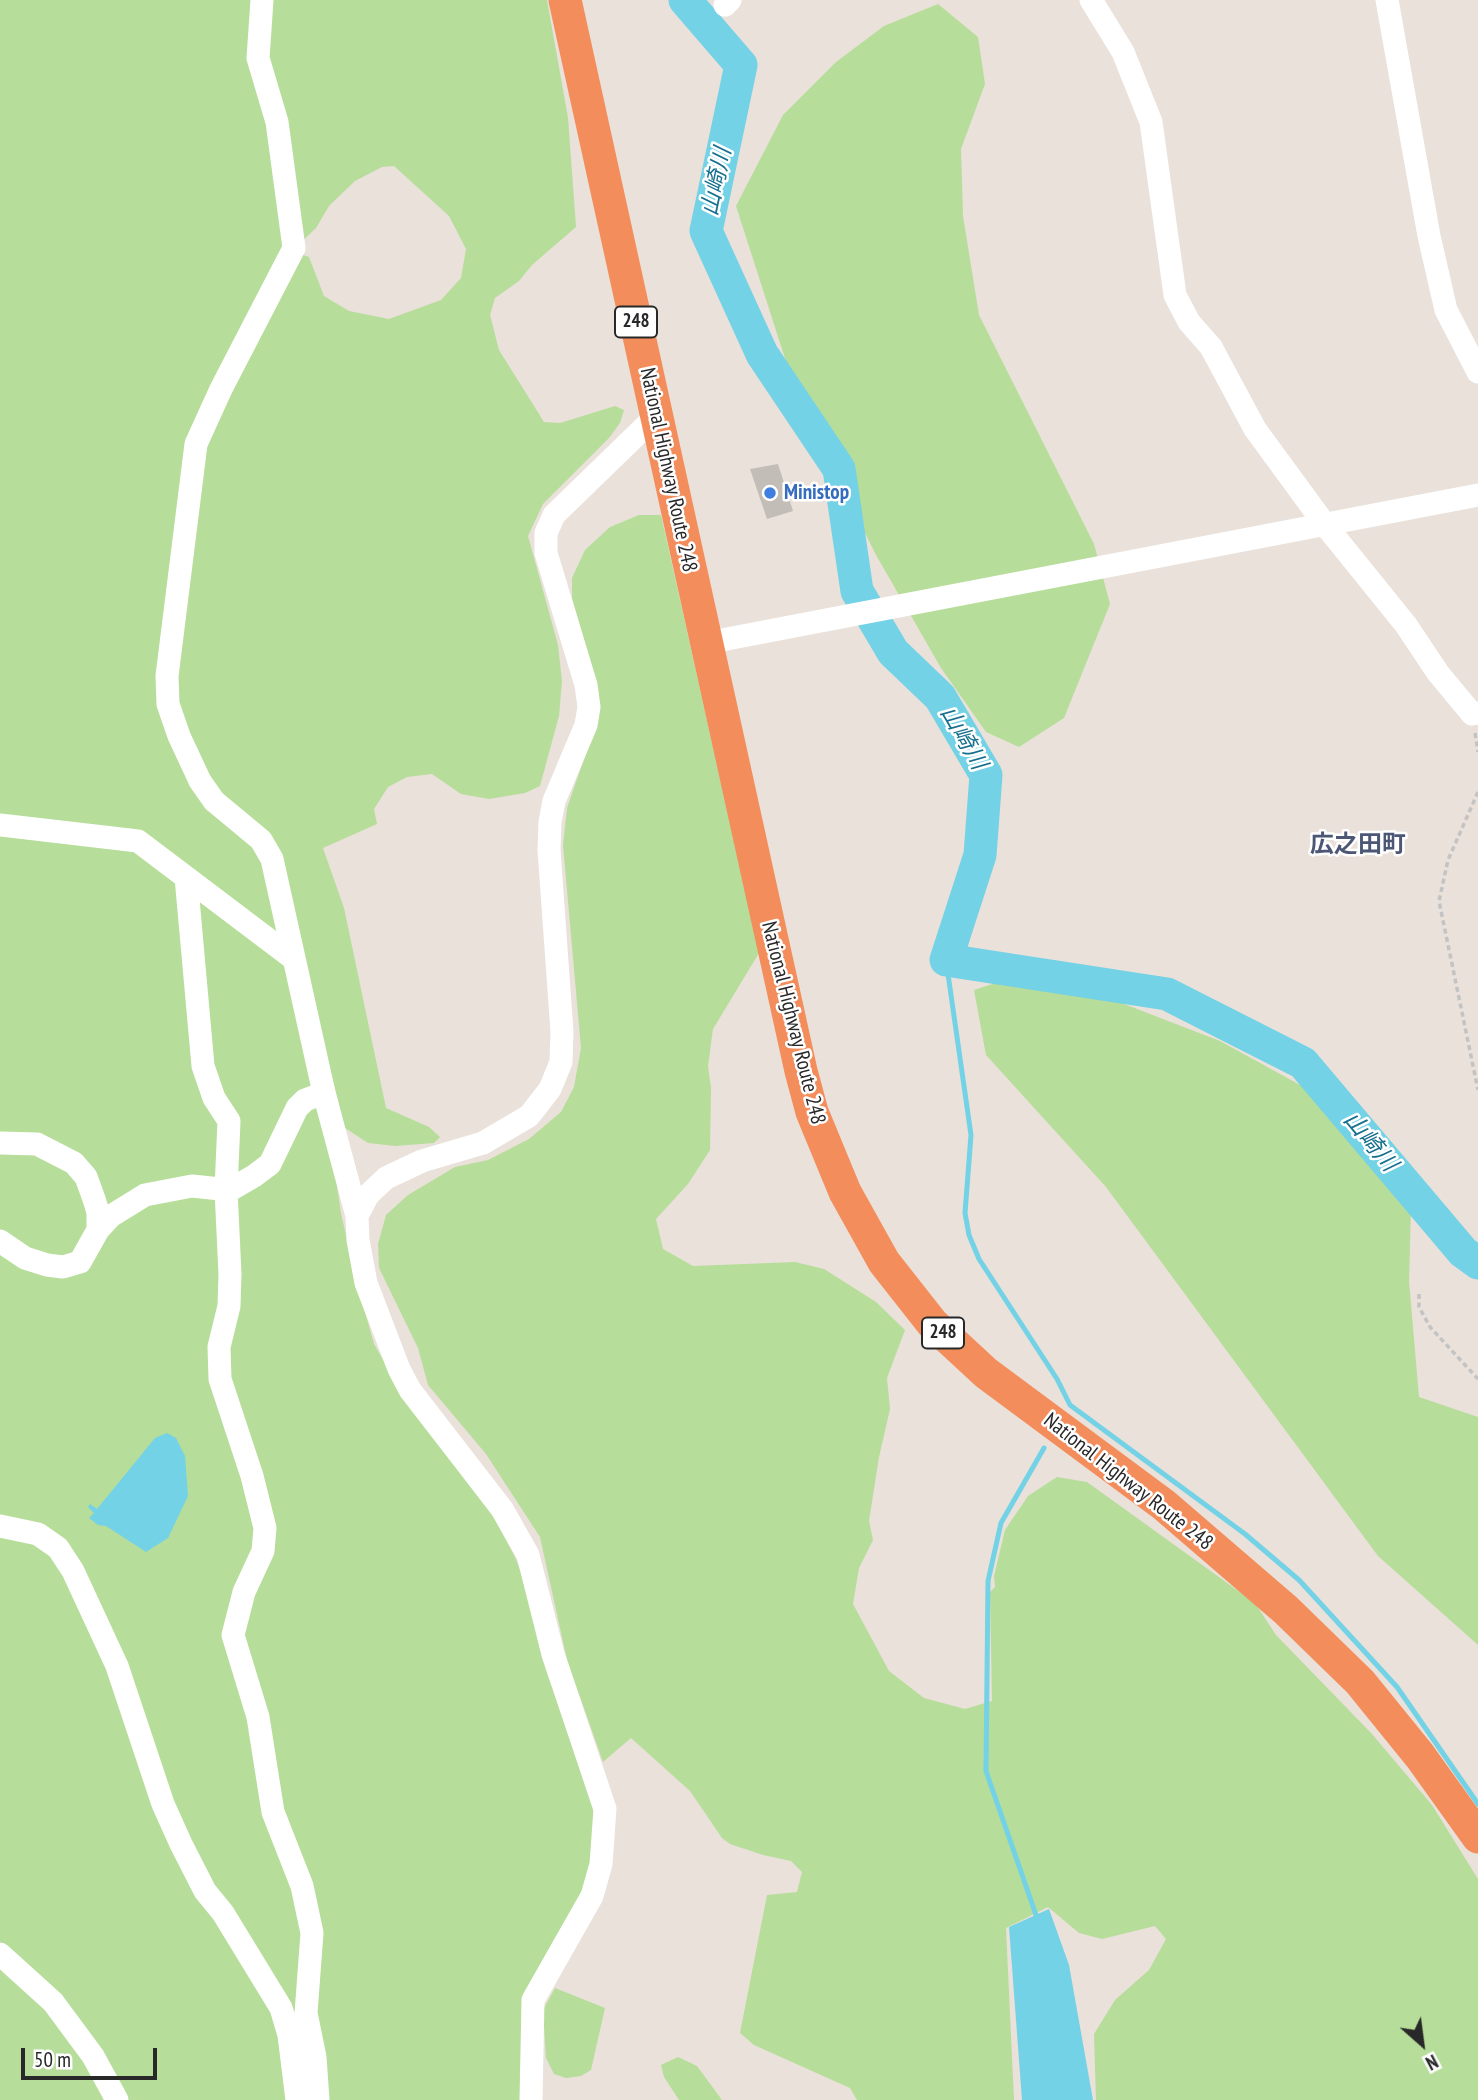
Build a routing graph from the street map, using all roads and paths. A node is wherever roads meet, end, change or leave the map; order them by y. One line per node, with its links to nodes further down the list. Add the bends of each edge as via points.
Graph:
1 (262, 0): 14 (street, via 258,58 277,122 294,248 196,444 167,676 172,715 200,781 214,801 261,840 272,859)
2 (565, 0): 6 (highway, National Highway Route 248 / 248)
3 (1091, 0): 8 (street, via 1123,52 1151,122 1175,295 1255,429)
4 (1387, 0): 5 (street, via 1446,310)
5 (1478, 372)
6 (656, 416): 9 (highway, National Highway Route 248 / 248); 19 (street, via 554,514 546,533 546,553 589,707 550,822 562,1032 551,1088 529,1116 482,1143 422,1161 386,1178 368,1195)
7 (1478, 495): 8 (street)
8 (1326, 526): 9 (street); 10 (street, via 1406,625 1438,673 1472,714)
9 (706, 643): 25 (highway, National Highway Route 248 / 248, via 812,1112 845,1192 884,1262 932,1323 986,1373 1164,1506 1286,1610 1360,1682)
10 (1478, 713)
11 (1478, 792): 15 (path, via 1448,860 1439,901)
12 (0, 825): 13 (street, via 138,841)
13 (186, 877): 14 (street); 18 (street, via 203,1066 214,1098 229,1121)
14 (294, 959): 16 (street)
15 (1478, 1090)
16 (324, 1093): 18 (street, via 297,1108 270,1164); 19 (street)
17 (0, 1143): 20 (street, via 37,1144 74,1163 86,1177 99,1212)
18 (226, 1190): 20 (street, via 192,1186 145,1195); 29 (street, via 229,1295 218,1367 265,1528 263,1551 244,1592 233,1635 258,1717 273,1812 302,1886 312,1933 306,2012)
19 (357, 1216): 30 (street, via 366,1283 399,1369 410,1390 502,1509 528,1555 553,1654 605,1809 601,1864 592,1896 533,2000)
20 (98, 1230): 21 (street, via 80,1262 63,1267 25,1258)
21 (0, 1241)
22 (1419, 1294): 23 (path, via 1419,1307 1430,1327)
23 (1478, 1379)
24 (0, 1526): 28 (street, via 38,1534 58,1548 74,1571 117,1666 181,1844 205,1891 281,2008)
25 (1478, 1838)
26 (0, 1954): 27 (street, via 54,2002 93,2056)
27 (117, 2100)
28 (297, 2100)
29 (318, 2100)
30 (531, 2100)

